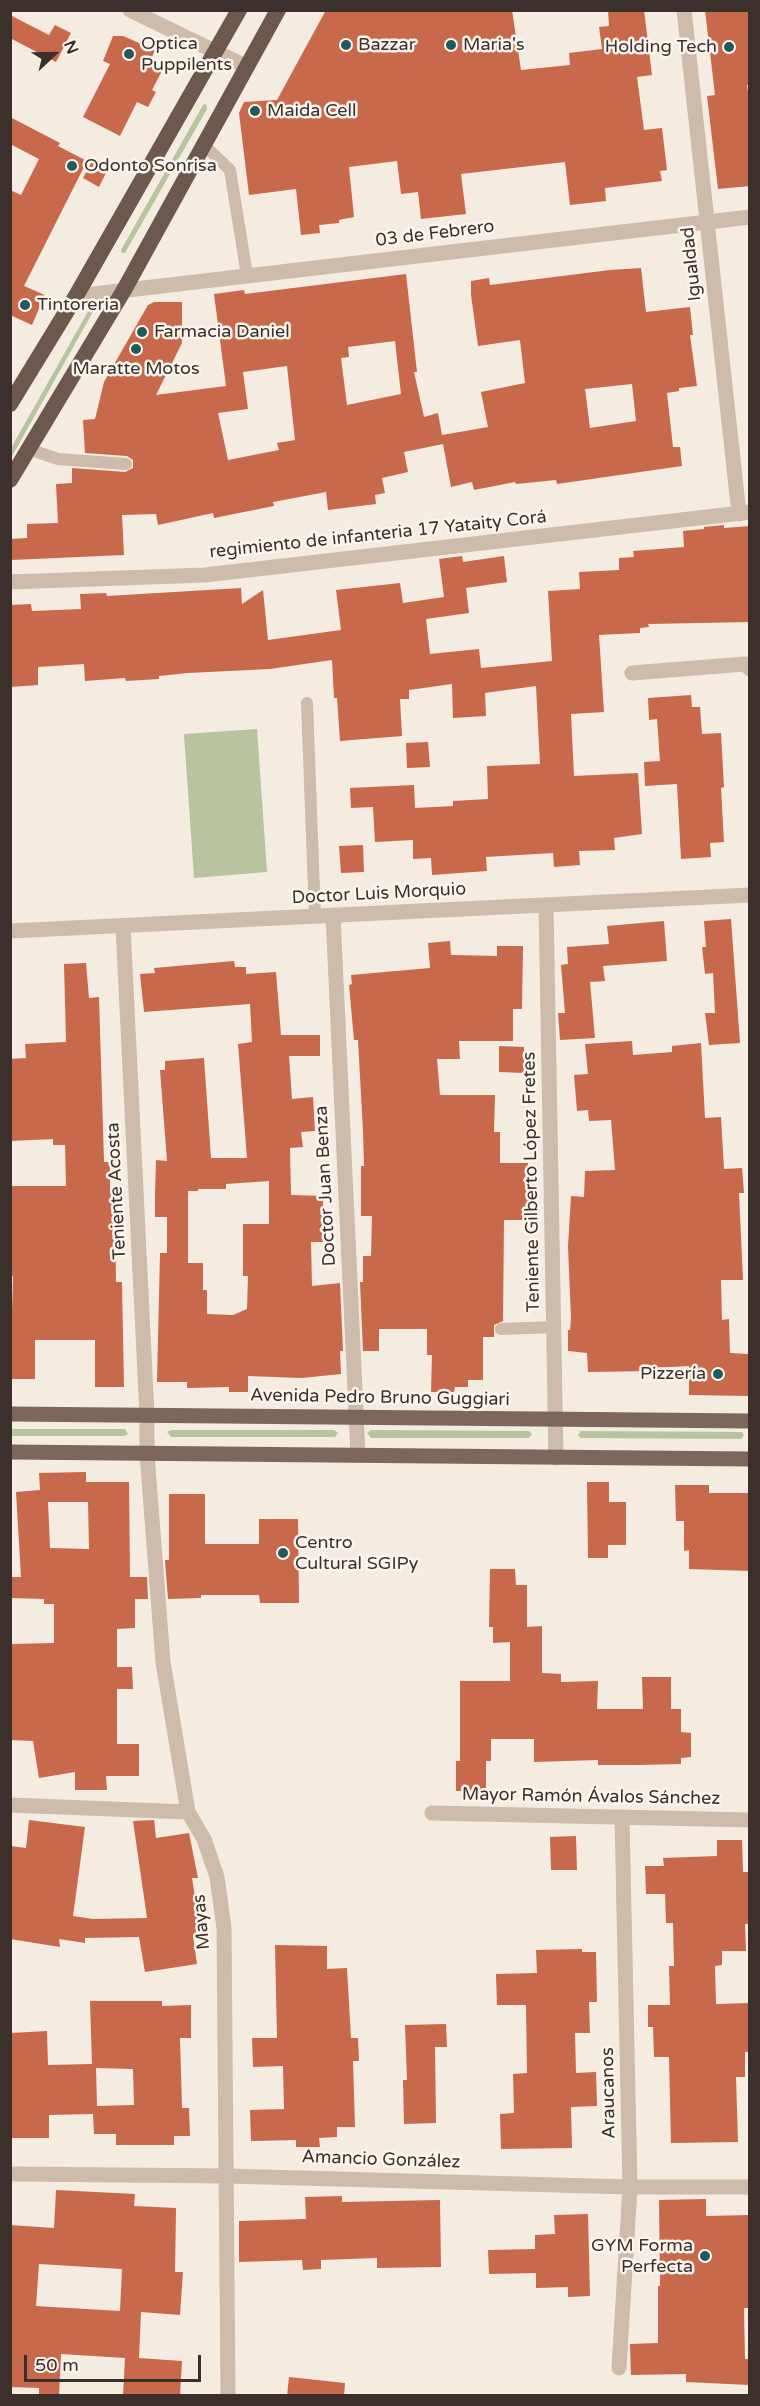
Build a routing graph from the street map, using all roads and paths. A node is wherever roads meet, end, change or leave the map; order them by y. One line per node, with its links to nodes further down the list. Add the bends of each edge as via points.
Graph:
1 (130, 10): 5 (street)
2 (239, 10): 5 (highway)
3 (278, 10): 6 (highway)
4 (684, 10): 9 (street, Igualdad)
5 (216, 51): 6 (street); 12 (highway)
6 (247, 67): 7 (highway)
7 (204, 145): 10 (lane, via 230,170); 11 (highway)
8 (750, 217): 9 (street, 03 de Febrero)
9 (707, 222): 10 (street, 03 de Febrero); 17 (street, Igualdad)
10 (246, 275): 11 (street, 03 de Febrero)
11 (124, 290): 12 (street, 03 de Febrero); 14 (highway)
12 (76, 296): 13 (highway)
13 (10, 404)
14 (28, 449): 15 (lane, via 58,459); 16 (highway)
15 (126, 464)
16 (10, 480)
17 (744, 513): 18 (street, regimiento de infanteria 17 Yataity Corá, via 205,575)
18 (10, 582)
19 (750, 669): 20 (street, via 745,664)
20 (632, 673)
21 (307, 703): 25 (lane)
22 (750, 895): 23 (street, Doctor Luis Morquio)
23 (546, 905): 24 (street, Doctor Luis Morquio); 28 (street, Teniente Gilberto López Fretes)
24 (333, 915): 25 (street, Doctor Luis Morquio); 32 (street, Doctor Juan Benza)
25 (315, 917): 26 (street, Doctor Luis Morquio)
26 (123, 926): 27 (street, Doctor Luis Morquio); 31 (street, Teniente Acosta)
27 (10, 931)
28 (554, 1327): 29 (lane); 33 (street, Teniente Gilberto López Fretes)
29 (501, 1329)
30 (10, 1414): 31 (main road, Avenida Pedro Bruno Guggiari)
31 (147, 1415): 32 (main road, Avenida Pedro Bruno Guggiari); 36 (street, Teniente Acosta)
32 (356, 1417): 33 (main road, Avenida Pedro Bruno Guggiari); 37 (street, Doctor Juan Benza)
33 (555, 1419): 34 (main road, Avenida Pedro Bruno Guggiari); 38 (street, Teniente Gilberto López Fretes)
34 (750, 1421)
35 (10, 1452): 36 (main road)
36 (147, 1454): 37 (main road); 41 (street, Mayas, via 163,1662)
37 (358, 1455): 38 (main road)
38 (556, 1458): 39 (main road)
39 (750, 1460)
40 (10, 1805): 41 (street)
41 (188, 1812): 46 (street, Mayas, via 204,1839 217,1877 224,1928)
42 (432, 1813): 43 (street, Mayor Ramón Ávalos Sánchez)
43 (622, 1818): 44 (street, Mayor Ramón Ávalos Sánchez); 47 (street, Araucanos)
44 (750, 1820)
45 (10, 2174): 46 (street, Amancio González)
46 (227, 2176): 47 (street, Amancio González); 50 (street, Mayas)
47 (630, 2187): 48 (street, Amancio González); 49 (street, Araucanos)
48 (750, 2187)
49 (619, 2368)
50 (228, 2396)

